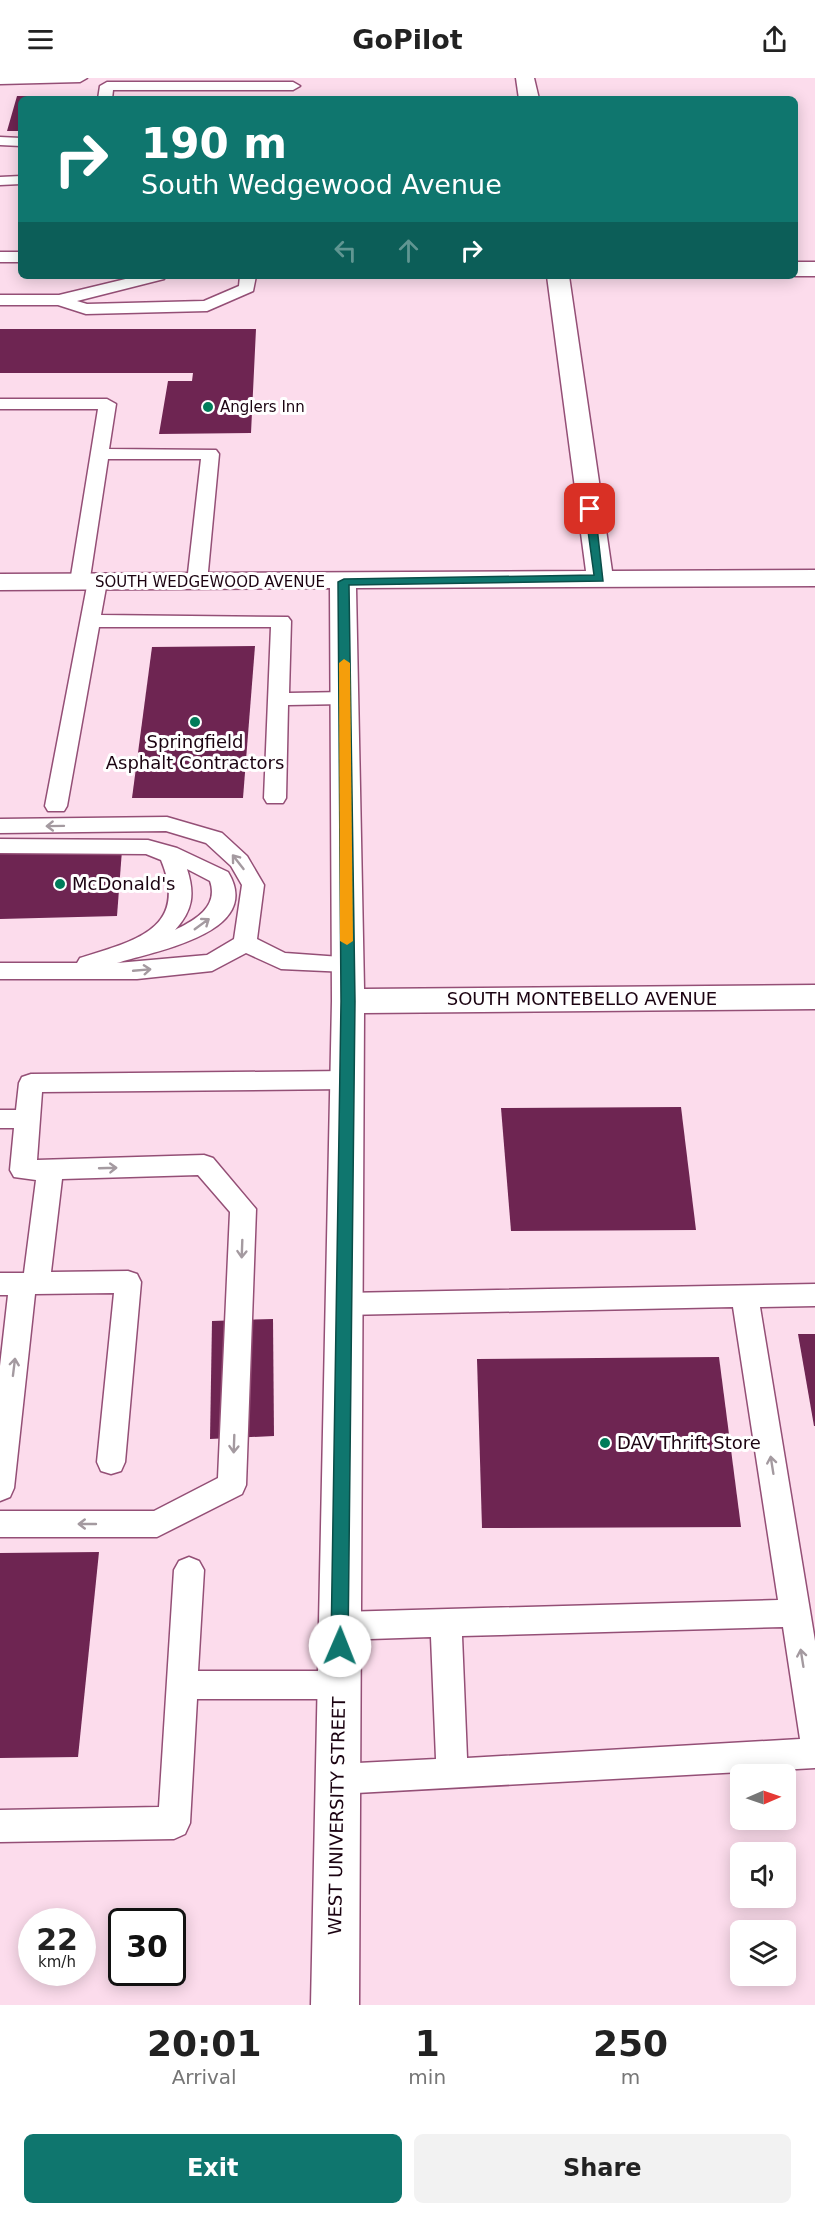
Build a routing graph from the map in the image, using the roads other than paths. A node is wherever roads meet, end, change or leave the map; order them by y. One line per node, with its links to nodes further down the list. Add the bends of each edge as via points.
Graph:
1 (79, 78): 3 (lane); 6 (lane)
2 (525, 78): 7 (street)
3 (0, 80)
4 (142, 82): 5 (lane); 6 (lane)
5 (293, 88)
6 (106, 93)
7 (528, 96)
8 (0, 141): 9 (lane)
9 (18, 142)
10 (18, 180): 11 (lane)
11 (0, 181)
12 (0, 257): 13 (lane)
13 (18, 257)
14 (798, 269): 15 (street)
15 (815, 269)
16 (146, 279): 20 (lane)
17 (248, 279): 20 (lane, via 247,288 207,306 86,309)
18 (558, 279): 24 (street)
19 (0, 300): 20 (lane)
20 (59, 300)
21 (2, 403): 22 (lane, via 107,404)
22 (99, 454): 26 (lane); 27 (lane, via 210,454)
23 (815, 578): 24 (street, SOUTH WEDGEWOOD AVENUE)
24 (600, 579): 28 (street, SOUTH WEDGEWOOD AVENUE)
25 (0, 582): 26 (street, SOUTH WEDGEWOOD AVENUE)
26 (88, 582): 27 (street, SOUTH WEDGEWOOD AVENUE); 29 (lane)
27 (197, 582): 28 (street, SOUTH WEDGEWOOD AVENUE)
28 (344, 582): 30 (street, WEST UNIVERSITY STREET)
29 (90, 621): 31 (lane, via 281,621); 33 (lane)
30 (345, 698): 31 (lane); 41 (street, WEST UNIVERSITY STREET)
31 (279, 699): 32 (lane)
32 (275, 798)
33 (56, 806)
34 (0, 826): 37 (lane, one-way to 34, via 253,885 239,861 214,838 167,824)
35 (0, 846): 36 (lane, via 117,845)
36 (169, 853): 38 (lane, via 184,895 180,909); 38 (lane, one-way to 36, via 202,926 221,908 225,891 220,877)
37 (245, 943): 40 (lane, one-way to 37, via 136,971 212,963); 41 (lane, via 281,962)
38 (149, 944): 40 (lane)
39 (0, 971): 40 (lane)
40 (69, 971)
41 (348, 982): 42 (street, SOUTH MONTEBELLO AVENUE); 43 (street, WEST UNIVERSITY STREET)
42 (815, 997)
43 (346, 1080): 45 (lane, via 31,1083); 50 (street, WEST UNIVERSITY STREET)
44 (0, 1119): 45 (lane)
45 (28, 1119): 46 (lane, via 23,1170)
46 (50, 1170): 47 (lane); 53 (lane, one-way to 53, via 204,1165 243,1209 232,1485 157,1524)
47 (20, 1284): 51 (lane, via 128,1282); 52 (lane, one-way to 47)
48 (815, 1295): 49 (lane)
49 (746, 1296): 50 (lane); 55 (lane, one-way to 49)
50 (344, 1305): 57 (street, WEST UNIVERSITY STREET)
51 (111, 1462)
52 (0, 1488)
53 (0, 1524)
54 (189, 1570): 58 (lane)
55 (795, 1613): 56 (lane); 60 (lane, one-way to 55)
56 (446, 1624): 57 (lane); 62 (lane)
57 (340, 1626): 59 (street, WEST UNIVERSITY STREET)
58 (184, 1685): 59 (lane); 64 (lane, via 174,1823)
59 (339, 1685): 63 (street, WEST UNIVERSITY STREET)
60 (815, 1736)
61 (815, 1753): 62 (lane)
62 (452, 1774): 63 (lane)
63 (338, 1779): 65 (street, WEST UNIVERSITY STREET)
64 (0, 1827)
65 (335, 2005)

